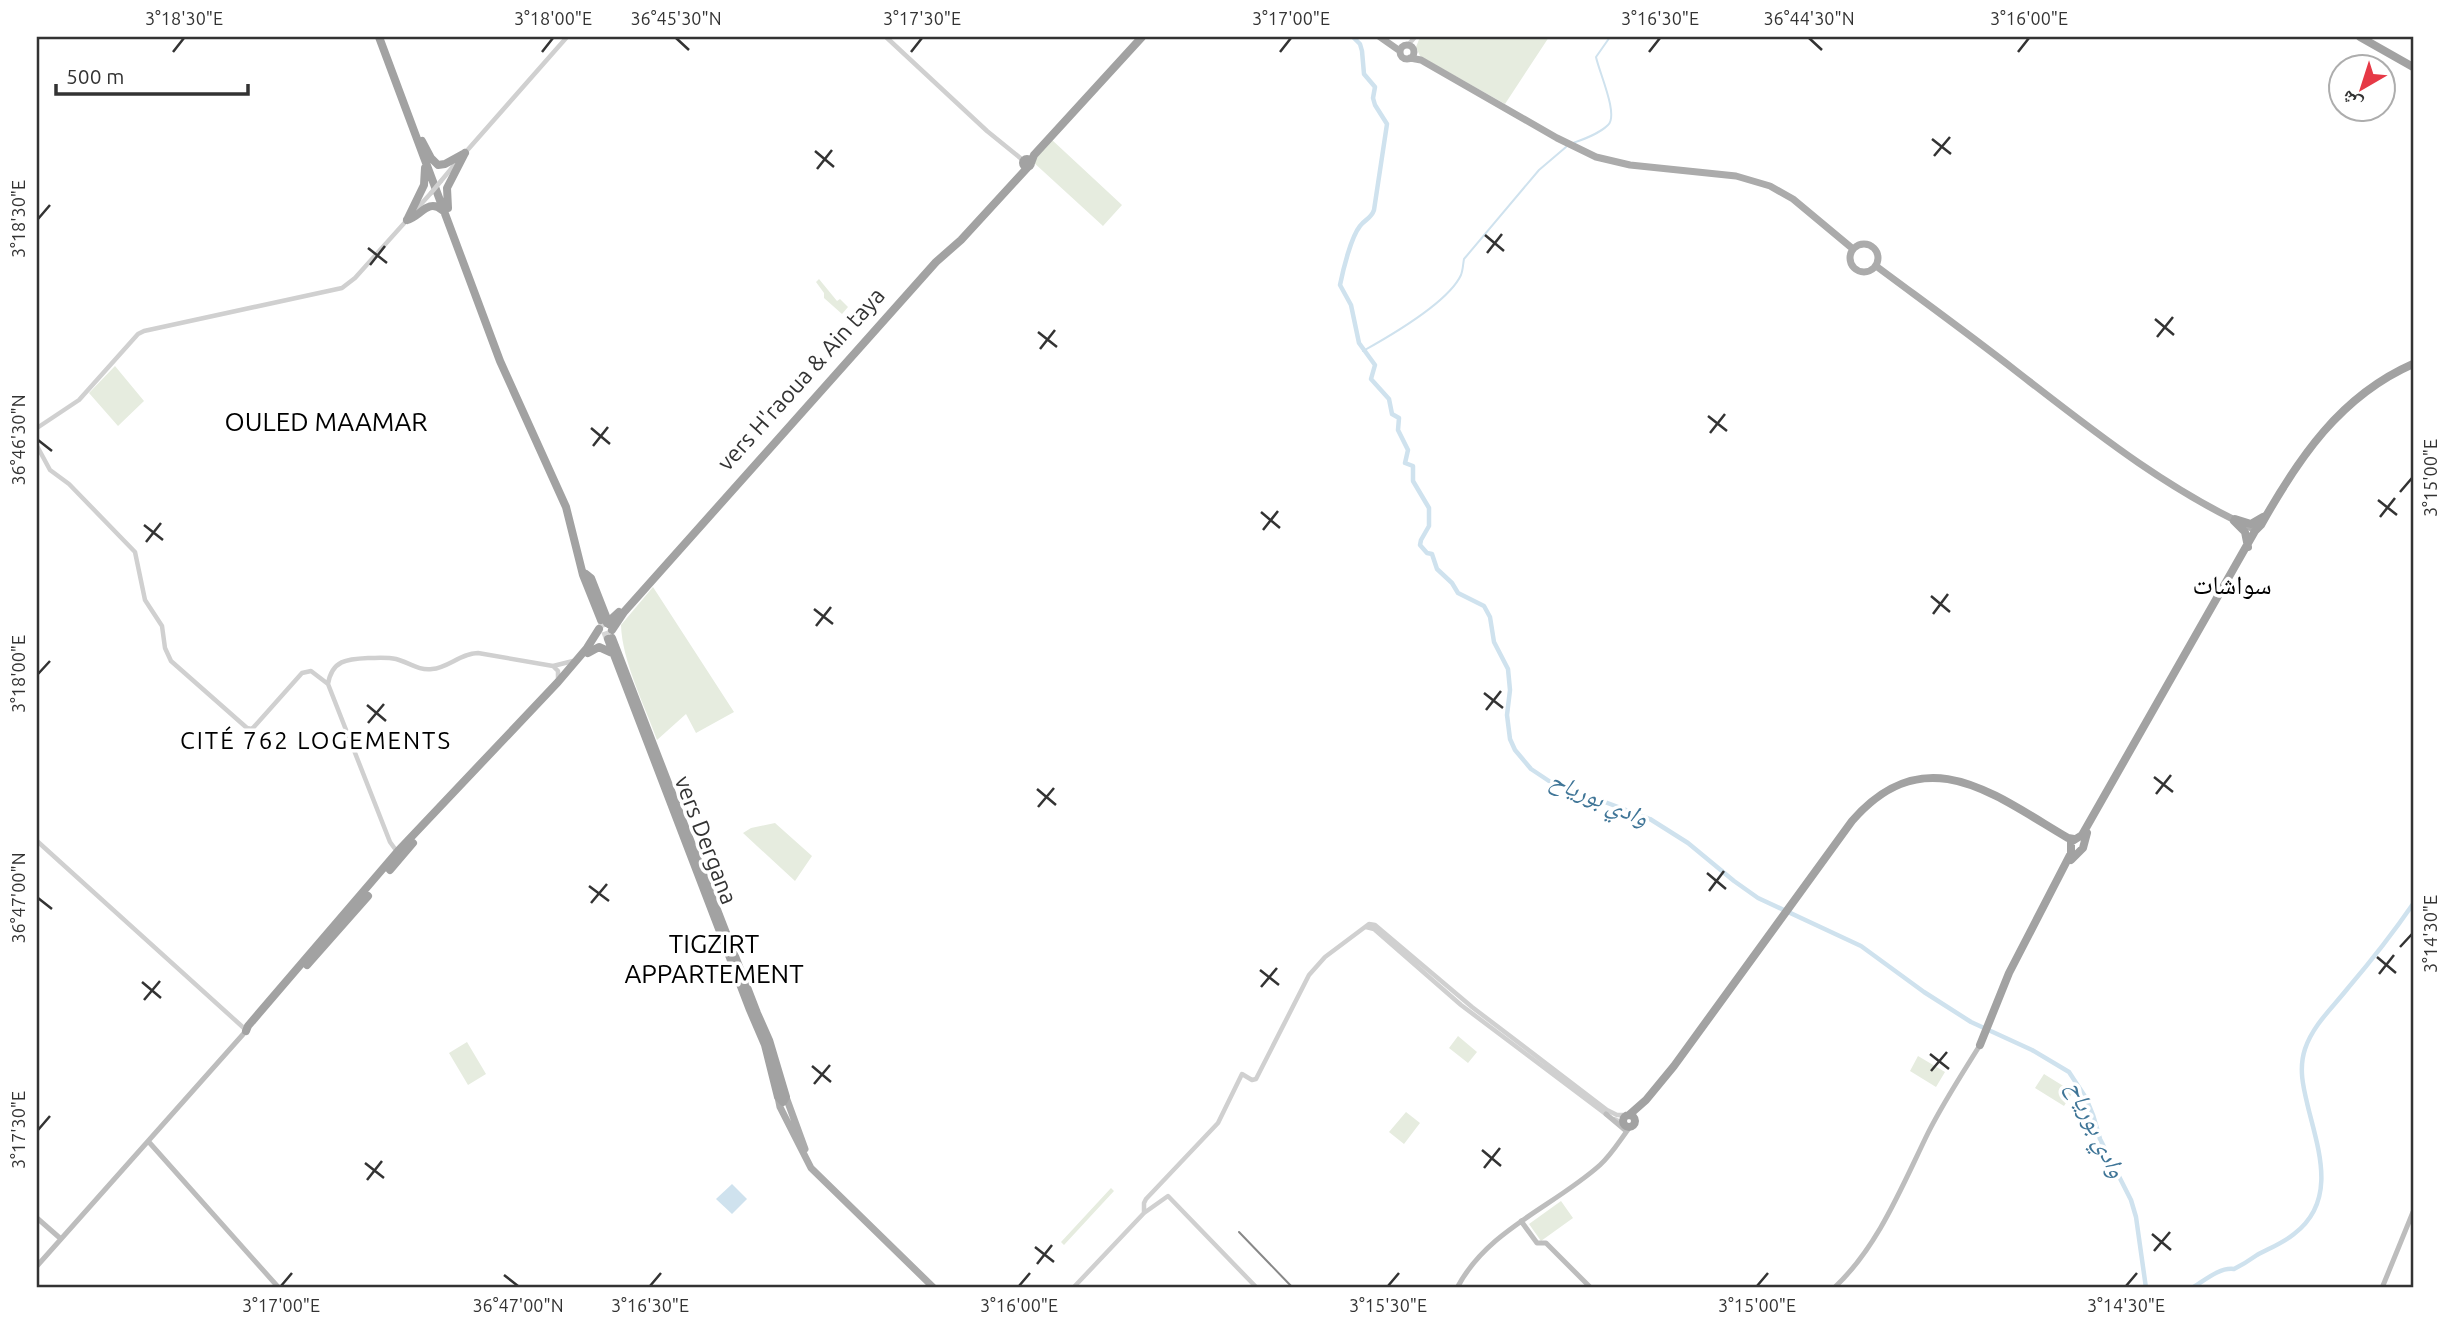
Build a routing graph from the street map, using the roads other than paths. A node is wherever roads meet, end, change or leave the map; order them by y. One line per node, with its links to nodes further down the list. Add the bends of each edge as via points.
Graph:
1 (382, 37): 11 (highway); 13 (highway)
2 (567, 37): 12 (street)
3 (886, 37): 14 (street)
4 (1137, 37): 14 (highway)
5 (1142, 37): 14 (highway)
6 (1380, 37): 9 (main road)
7 (2360, 37): 10 (highway)
8 (2367, 37): 10 (highway)
9 (1409, 47): 17 (main road, via 1421,60 1577,150 1629,166 1736,176 1763,183 1793,199)
10 (2413, 65)
11 (422, 141): 12 (highway, via 438,165); 15 (highway)
12 (465, 153): 15 (highway, via 447,188); 16 (street, bridge)
13 (425, 161): 15 (highway); 16 (highway, via 424,185)
14 (1026, 163): 28 (highway)
15 (446, 210): 16 (highway, via 431,205); 26 (highway, via 508,369 567,498)
16 (407, 220): 20 (street, via 342,288 138,334 79,400)
17 (1853, 249): 18 (main road, via 1864,244 1874,248); 18 (main road, via 1850,260 1857,270)
18 (1876, 266): 23 (main road, via 2116,449)
19 (2413, 366): 22 (highway, via 2370,388 2323,430); 24 (highway, via 2373,390 2324,434)
20 (37, 428)
21 (37, 446): 38 (street, via 50,470 135,551 145,600 162,626 171,661 247,727 252,729 302,673 311,671)
22 (2270, 510): 23 (highway, via 2253,523); 24 (highway)
23 (2234, 520): 24 (main road); 25 (highway, via 2245,532)
24 (2257, 532): 25 (highway); 41 (highway)
25 (2248, 547): 45 (highway)
26 (585, 577): 27 (highway, via 591,579); 29 (highway, via 584,589); 30 (highway)
27 (601, 604): 28 (highway, via 610,611); 30 (highway)
28 (625, 608): 30 (highway); 34 (highway, via 617,628)
29 (593, 612): 30 (highway); 31 (highway)
30 (606, 629): 31 (highway); 32 (highway); 33 (highway); 34 (highway); 39 (highway); 40 (highway, vers Dergana)
31 (591, 642): 35 (highway)
32 (610, 652): 33 (highway, via 599,647); 40 (highway)
33 (588, 653): 46 (highway)
34 (621, 653): 39 (highway)
35 (577, 660): 36 (street); 37 (highway)
36 (553, 666): 37 (street); 38 (street, via 478,653 429,670 393,659 350,659 337,664)
37 (558, 681): 42 (highway)
38 (328, 684): 43 (street)
39 (631, 687): 54 (highway, via 769,1040)
40 (631, 697): 54 (highway, vers Dergana)
41 (2092, 825): 45 (highway); 48 (highway, via 2084,850)
42 (412, 837): 43 (street, via 402,842); 46 (highway)
43 (389, 839): 46 (street); 47 (street)
44 (37, 841): 52 (street)
45 (2077, 842): 48 (highway); 49 (highway, via 1975,790 1942,781 1917,782 1895,790 1863,813); 49 (highway, via 1976,786 1942,777 1916,778 1893,787 1860,811); 50 (highway)
46 (402, 852): 47 (highway); 52 (highway)
47 (390, 863): 52 (highway)
48 (2067, 868): 50 (highway)
49 (1789, 909): 56 (highway, via 1676,1068)
50 (2005, 995): 53 (highway)
51 (1462, 1002): 55 (street); 56 (street); 59 (street, via 1375,925 1359,930 1313,970 1256,1079 1242,1074 1218,1123 1146,1199)
52 (246, 1031): 57 (main road)
53 (1982, 1040): 71 (main road, via 1883,1222)
54 (782, 1097): 66 (main road, vers Dergana, via 808,1165)
55 (1606, 1114): 56 (main road)
56 (1627, 1124): 62 (main road, via 1593,1170)
57 (148, 1141): 63 (main road); 65 (main road)
58 (2413, 1212): 72 (main road)
59 (1144, 1213): 67 (street); 68 (street, via 1168,1196)
60 (37, 1218): 63 (main road)
61 (2413, 1220): 72 (main road)
62 (1521, 1221): 69 (main road, via 1489,1247); 70 (main road, via 1537,1242 1546,1243)
63 (61, 1239): 64 (main road)
64 (37, 1266)
65 (279, 1288)
66 (936, 1288)
67 (1073, 1288)
68 (1257, 1288)
69 (1457, 1288)
70 (1591, 1288)
71 (1834, 1288)
72 (2383, 1288)

